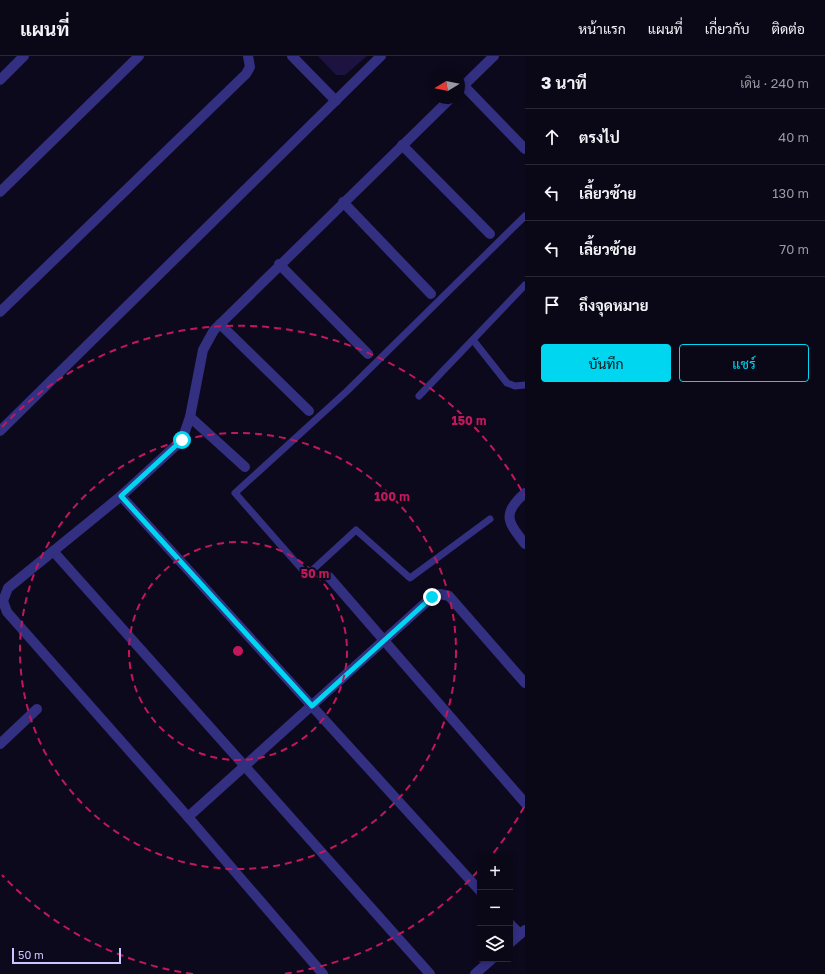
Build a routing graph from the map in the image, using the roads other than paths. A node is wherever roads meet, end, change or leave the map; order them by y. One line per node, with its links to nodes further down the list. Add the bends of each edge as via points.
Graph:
1 (24, 56): 7 (street)
2 (139, 56): 14 (street)
3 (248, 56): 21 (street, via 250,67 246,74)
4 (292, 56): 10 (street)
5 (381, 56): 10 (street)
6 (494, 56): 8 (street)
7 (0, 80)
8 (465, 84)
9 (465, 92): 13 (street)
10 (336, 101): 29 (street)
11 (445, 104): 12 (street)
12 (402, 146): 15 (street); 17 (street)
13 (525, 149)
14 (0, 192)
15 (343, 202): 18 (street); 20 (street)
16 (525, 216): 33 (lane, via 346,392 235,493 307,574 356,530 410,578)
17 (490, 234)
18 (279, 264): 22 (street); 24 (street)
19 (525, 285): 23 (lane)
20 (431, 294)
21 (0, 312)
22 (220, 324): 27 (street); 28 (street, via 203,350)
23 (473, 340): 25 (lane, via 507,383 515,386); 26 (lane)
24 (368, 354)
25 (525, 385)
26 (419, 396)
27 (310, 412)
28 (190, 417): 30 (street); 32 (street, via 182,440)
29 (0, 431)
30 (246, 467)
31 (525, 493): 34 (street, via 514,503 509,518 510,524)
32 (121, 496): 35 (street); 39 (street)
33 (490, 519)
34 (525, 544)
35 (53, 551): 42 (street); 44 (street, via 8,588 3,601 7,612)
36 (329, 577): 37 (street)
37 (384, 641): 38 (street, via 432,597 440,594 448,596); 39 (street); 43 (street)
38 (525, 683)
39 (312, 706): 42 (street); 45 (street)
40 (37, 709): 41 (street)
41 (0, 744)
42 (244, 766): 44 (street); 52 (street)
43 (525, 804)
44 (188, 817): 51 (street)
45 (479, 890)
46 (513, 926): 47 (street)
47 (522, 932): 48 (street)
48 (513, 940)
49 (489, 962): 50 (street)
50 (481, 972)
51 (322, 974)
52 (430, 974)

